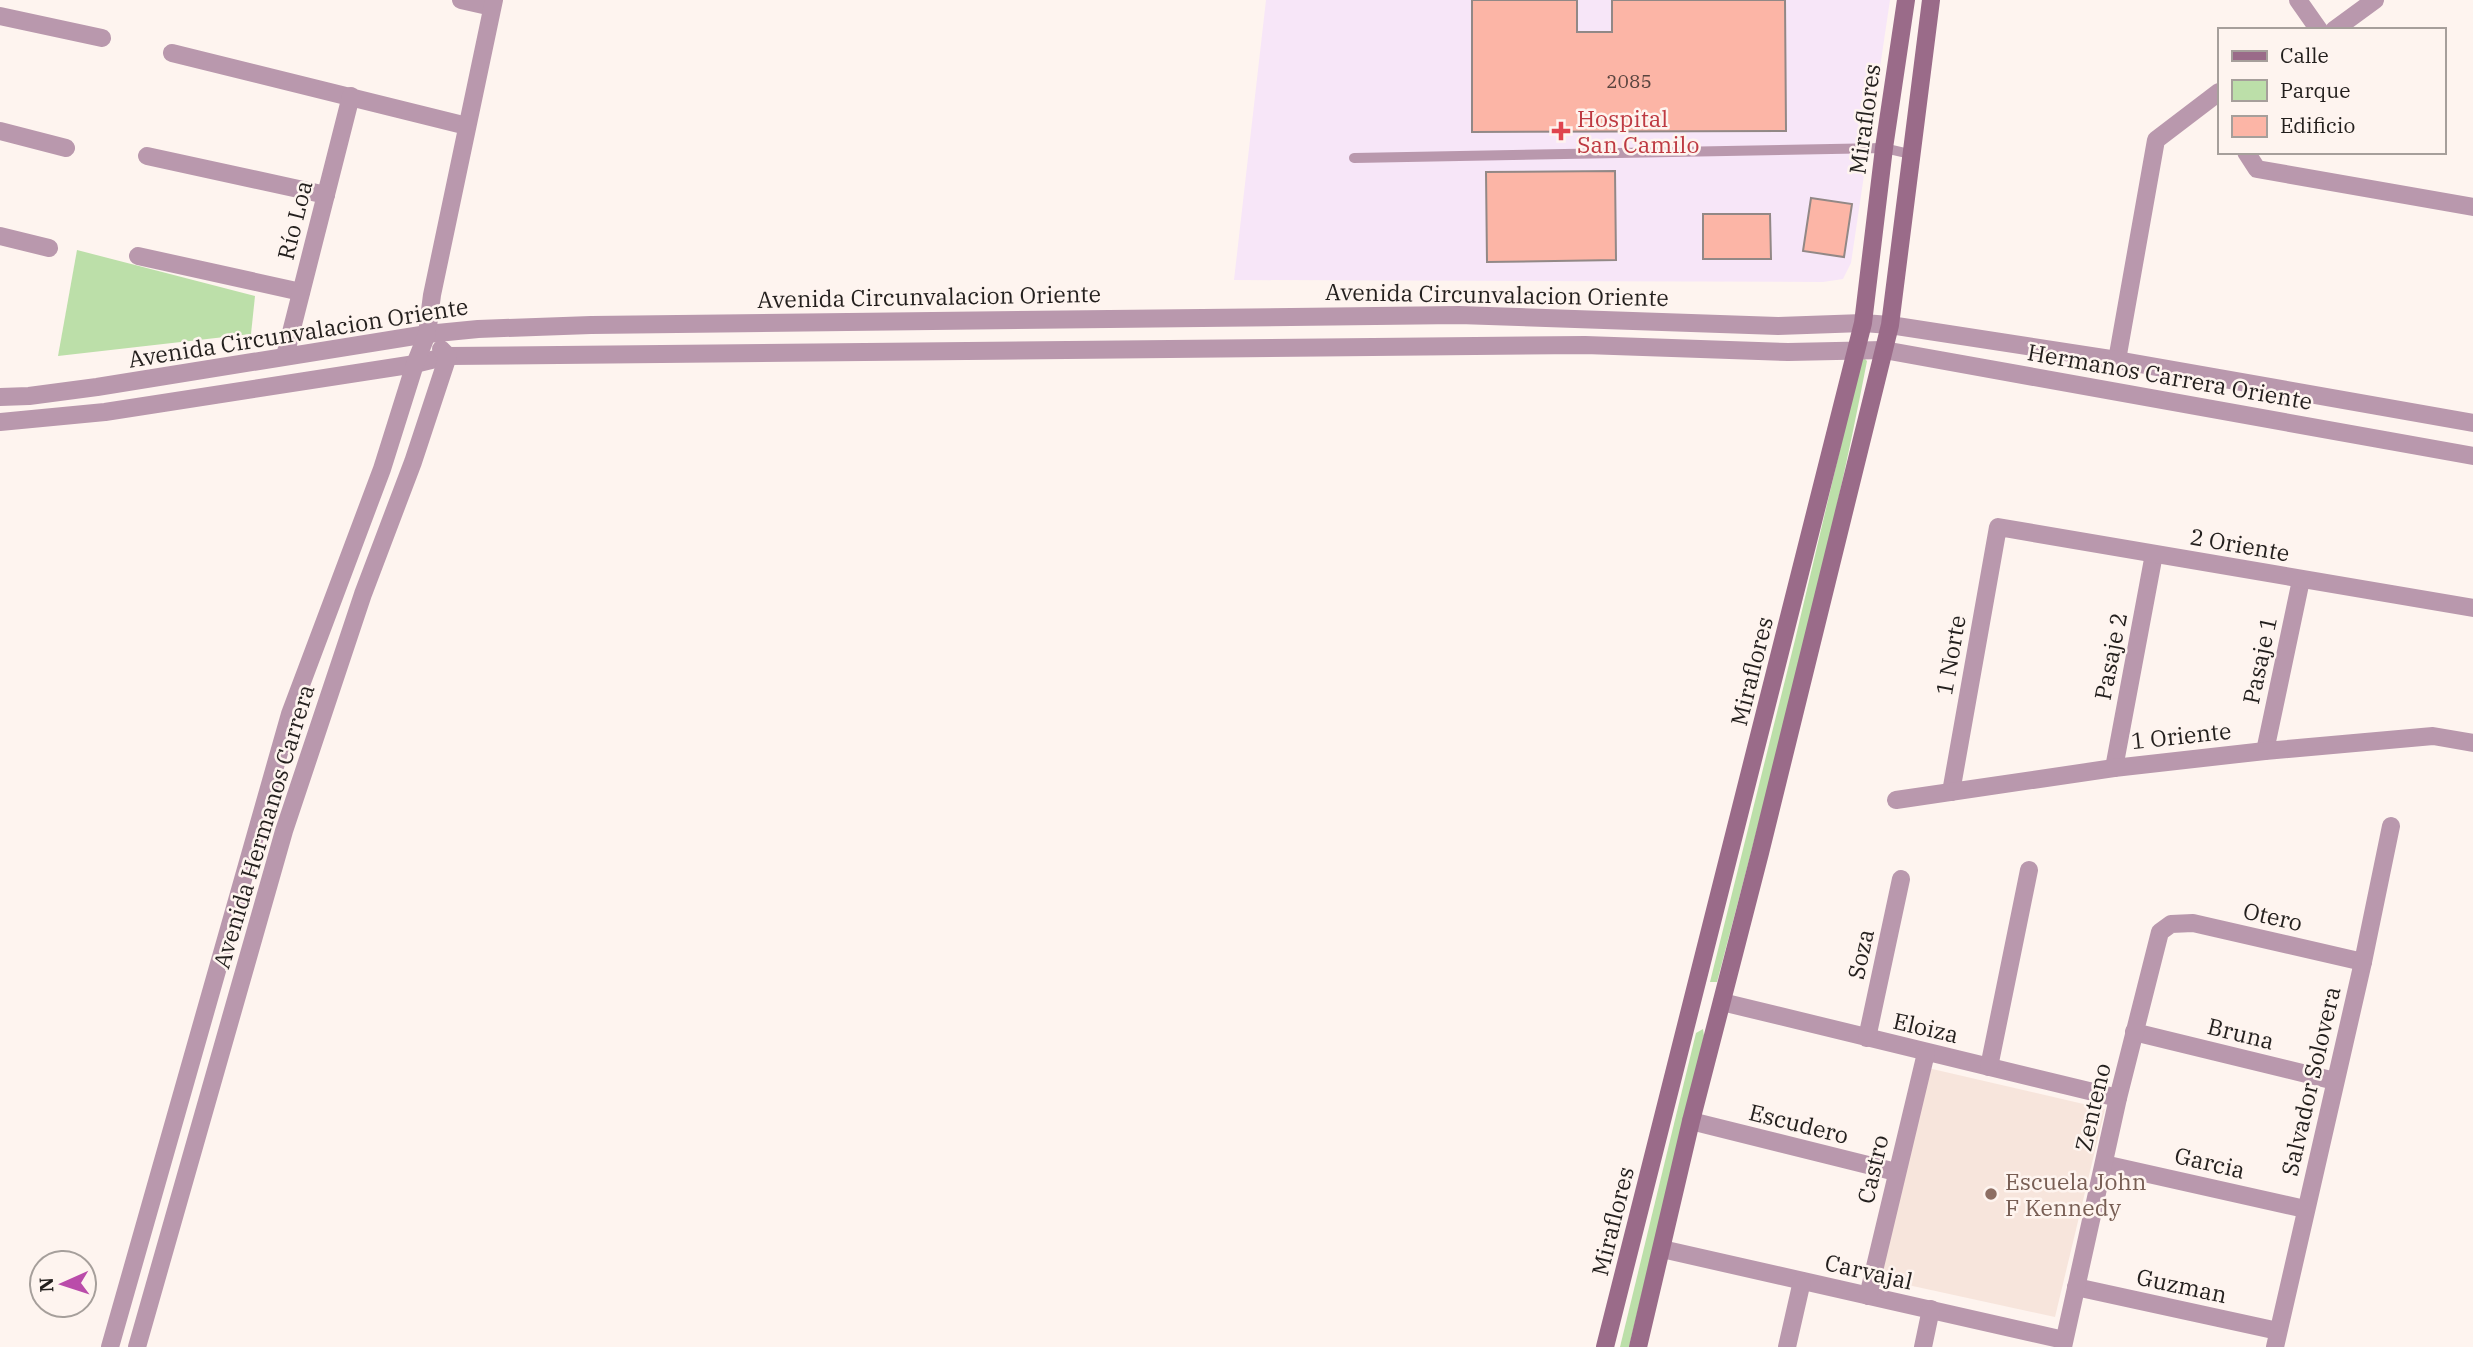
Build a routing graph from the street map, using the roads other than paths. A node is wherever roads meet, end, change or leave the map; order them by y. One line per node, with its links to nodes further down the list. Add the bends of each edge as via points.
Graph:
1 (461, 0): 6 (street)
2 (1906, 0): 17 (main road, Miraflores)
3 (1931, 0): 18 (main road)
4 (2298, 0): 8 (street)
5 (2375, 0): 9 (street)
6 (493, 4): 14 (street, Avenida Hermanos Carrera)
7 (0, 16): 10 (street)
8 (2318, 28)
9 (2337, 28)
10 (102, 38)
11 (172, 53): 12 (street)
12 (351, 96): 14 (street); 22 (street, Río Loa)
13 (2217, 98): 35 (street, via 2157,140)
14 (467, 126): 30 (street, Avenida Hermanos Carrera)
15 (0, 131): 16 (street)
16 (66, 148)
17 (1884, 148): 18 (lane); 21 (lane); 28 (main road, Miraflores)
18 (1910, 154): 29 (main road)
19 (2247, 154): 23 (street, via 2257,169)
20 (147, 156): 22 (street)
21 (1354, 158)
22 (326, 195): 27 (street, Río Loa)
23 (2473, 207)
24 (0, 236): 25 (street)
25 (49, 248)
26 (138, 256): 27 (street)
27 (302, 292): 33 (street, Río Loa)
28 (1863, 323): 29 (street, Hermanos Carrera Oriente); 30 (street, Avenida Circunvalacion Oriente, via 1778,326 1459,315 1281,316 591,325); 31 (main road, Miraflores)
29 (1890, 325): 32 (main road); 35 (street, Hermanos Carrera Oriente)
30 (427, 334): 33 (street, Avenida Circunvalacion Oriente); 34 (street); 36 (street, Avenida Hermanos Carrera)
31 (1857, 349): 32 (street, Hermanos Carrera Oriente); 34 (street, Avenida Circunvalacion Oriente, via 1788,352 1585,345); 75 (main road, Miraflores)
32 (1884, 350): 40 (street, Hermanos Carrera Oriente); 55 (main road)
33 (285, 356): 37 (street, Avenida Circunvalacion Oriente, via 110,385)
34 (448, 356): 36 (street, Avenida Circunvalacion Oriente); 74 (street, Avenida Hermanos Carrera, via 284,831)
35 (2118, 360): 39 (street, Hermanos Carrera Oriente)
36 (415, 364): 38 (street, Avenida Circunvalacion Oriente, via 104,412); 73 (street, Avenida Hermanos Carrera, via 382,469 290,714)
37 (0, 397)
38 (0, 422)
39 (2473, 423)
40 (2473, 456)
41 (1998, 527): 42 (street, 2 Oriente); 48 (street, 1 Norte)
42 (2154, 554): 43 (street, 2 Oriente); 47 (street, Pasaje 2)
43 (2301, 580): 44 (street, 2 Oriente); 46 (street, Pasaje 1)
44 (2473, 608)
45 (2473, 743): 46 (street, 1 Oriente, via 2433,736)
46 (2265, 751): 47 (street, 1 Oriente)
47 (2114, 768): 48 (street, 1 Oriente)
48 (1951, 792): 49 (street, 1 Oriente)
49 (1896, 800)
50 (2391, 826): 54 (street, Salvador Solovera)
51 (2029, 870): 59 (street)
52 (1901, 879): 57 (street, Soza)
53 (2171, 924): 54 (street, Otero, via 2193,923); 56 (street, Zenteno, via 2158,936)
54 (2363, 962): 60 (street, Salvador Solovera)
55 (1722, 1002): 57 (street, Eloiza); 62 (main road)
56 (2134, 1032): 60 (street, Bruna); 61 (street, Zenteno)
57 (1867, 1038): 58 (street, Eloiza)
58 (1926, 1053): 59 (street, Eloiza); 64 (street, Castro)
59 (1989, 1067): 61 (street, Eloiza)
60 (2335, 1081): 65 (street, Salvador Solovera)
61 (2118, 1098): 63 (street, Zenteno)
62 (1691, 1121): 64 (street, Escudero); 66 (main road)
63 (2104, 1164): 65 (street, Garcia); 68 (street, Zenteno)
64 (1896, 1172): 69 (street, Castro)
65 (2305, 1209): 71 (street, Salvador Solovera)
66 (1662, 1249): 67 (street, Carvajal); 76 (main road)
67 (1802, 1281): 69 (street, Carvajal); 77 (street)
68 (2076, 1287): 71 (street, Guzman); 72 (street, Zenteno)
69 (1868, 1296): 70 (street, Carvajal)
70 (1931, 1310): 72 (street, Carvajal); 78 (street)
71 (2276, 1339)
72 (2064, 1343)
73 (110, 1347)
74 (137, 1347)
75 (1605, 1347)
76 (1638, 1347)
77 (1787, 1347)
78 (1923, 1347)

